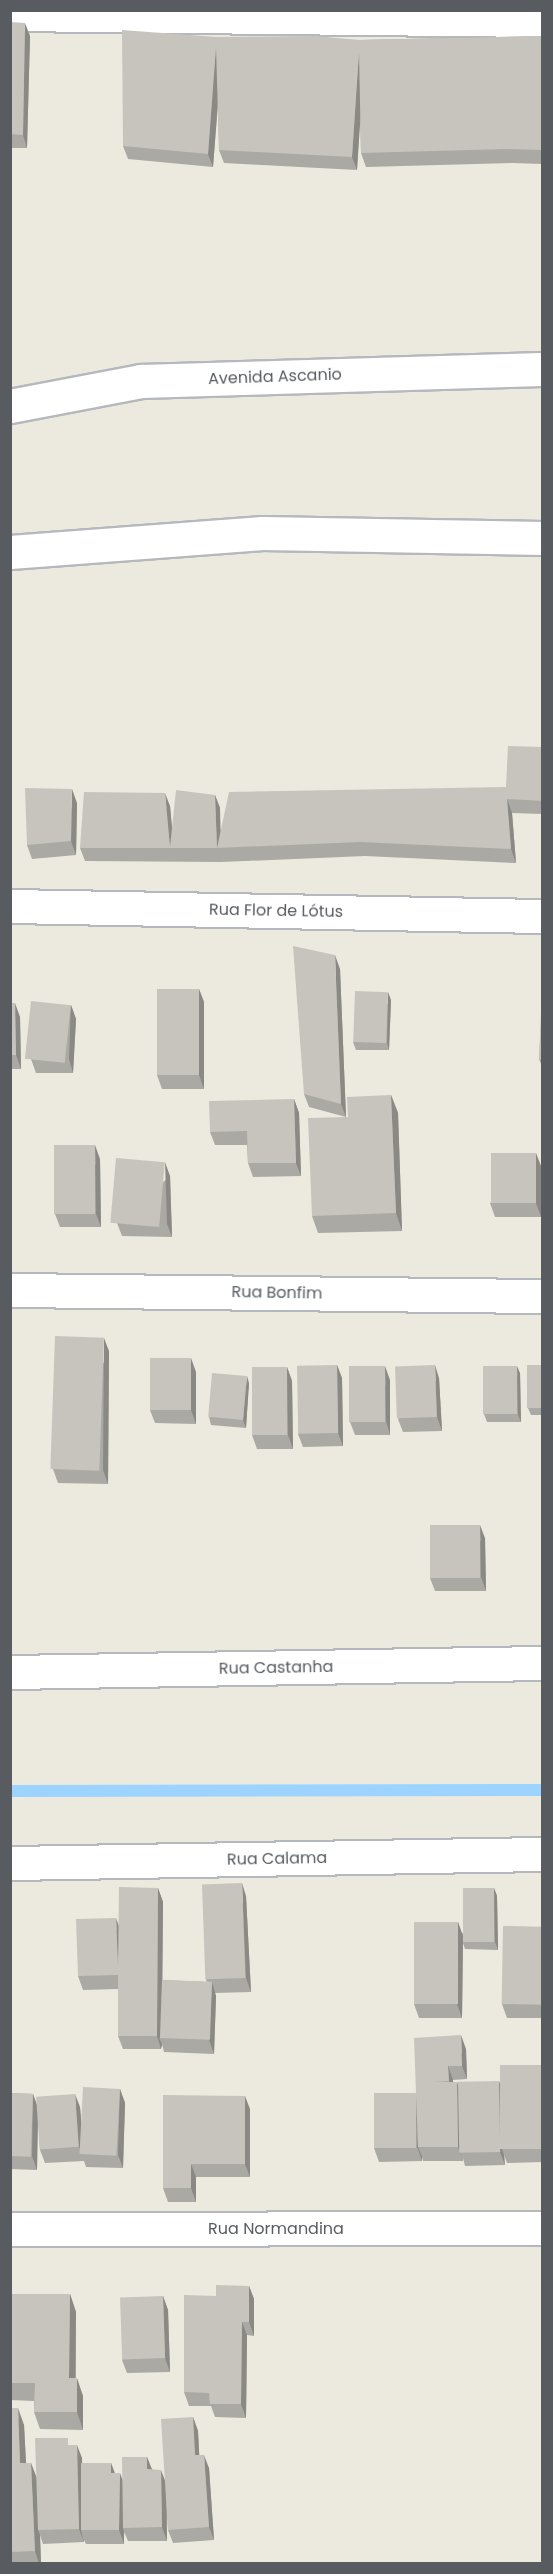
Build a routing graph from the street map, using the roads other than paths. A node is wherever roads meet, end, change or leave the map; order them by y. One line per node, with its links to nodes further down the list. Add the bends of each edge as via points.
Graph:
1 (10, 14): 2 (street)
2 (543, 20)
3 (543, 369): 4 (street, Avenida Ascanio, via 141,381)
4 (10, 406)
5 (543, 538): 6 (street, via 262,533)
6 (10, 552)
7 (10, 906): 8 (street, Rua Flor de Lótus)
8 (543, 916)
9 (10, 1290): 10 (street, Rua Bonfim)
10 (543, 1296)
11 (543, 1663): 12 (street, Rua Castanha)
12 (10, 1672)
13 (543, 1854): 14 (street, Rua Calama)
14 (10, 1863)
15 (543, 2228): 16 (street, Rua Normandina)
16 (10, 2229)

